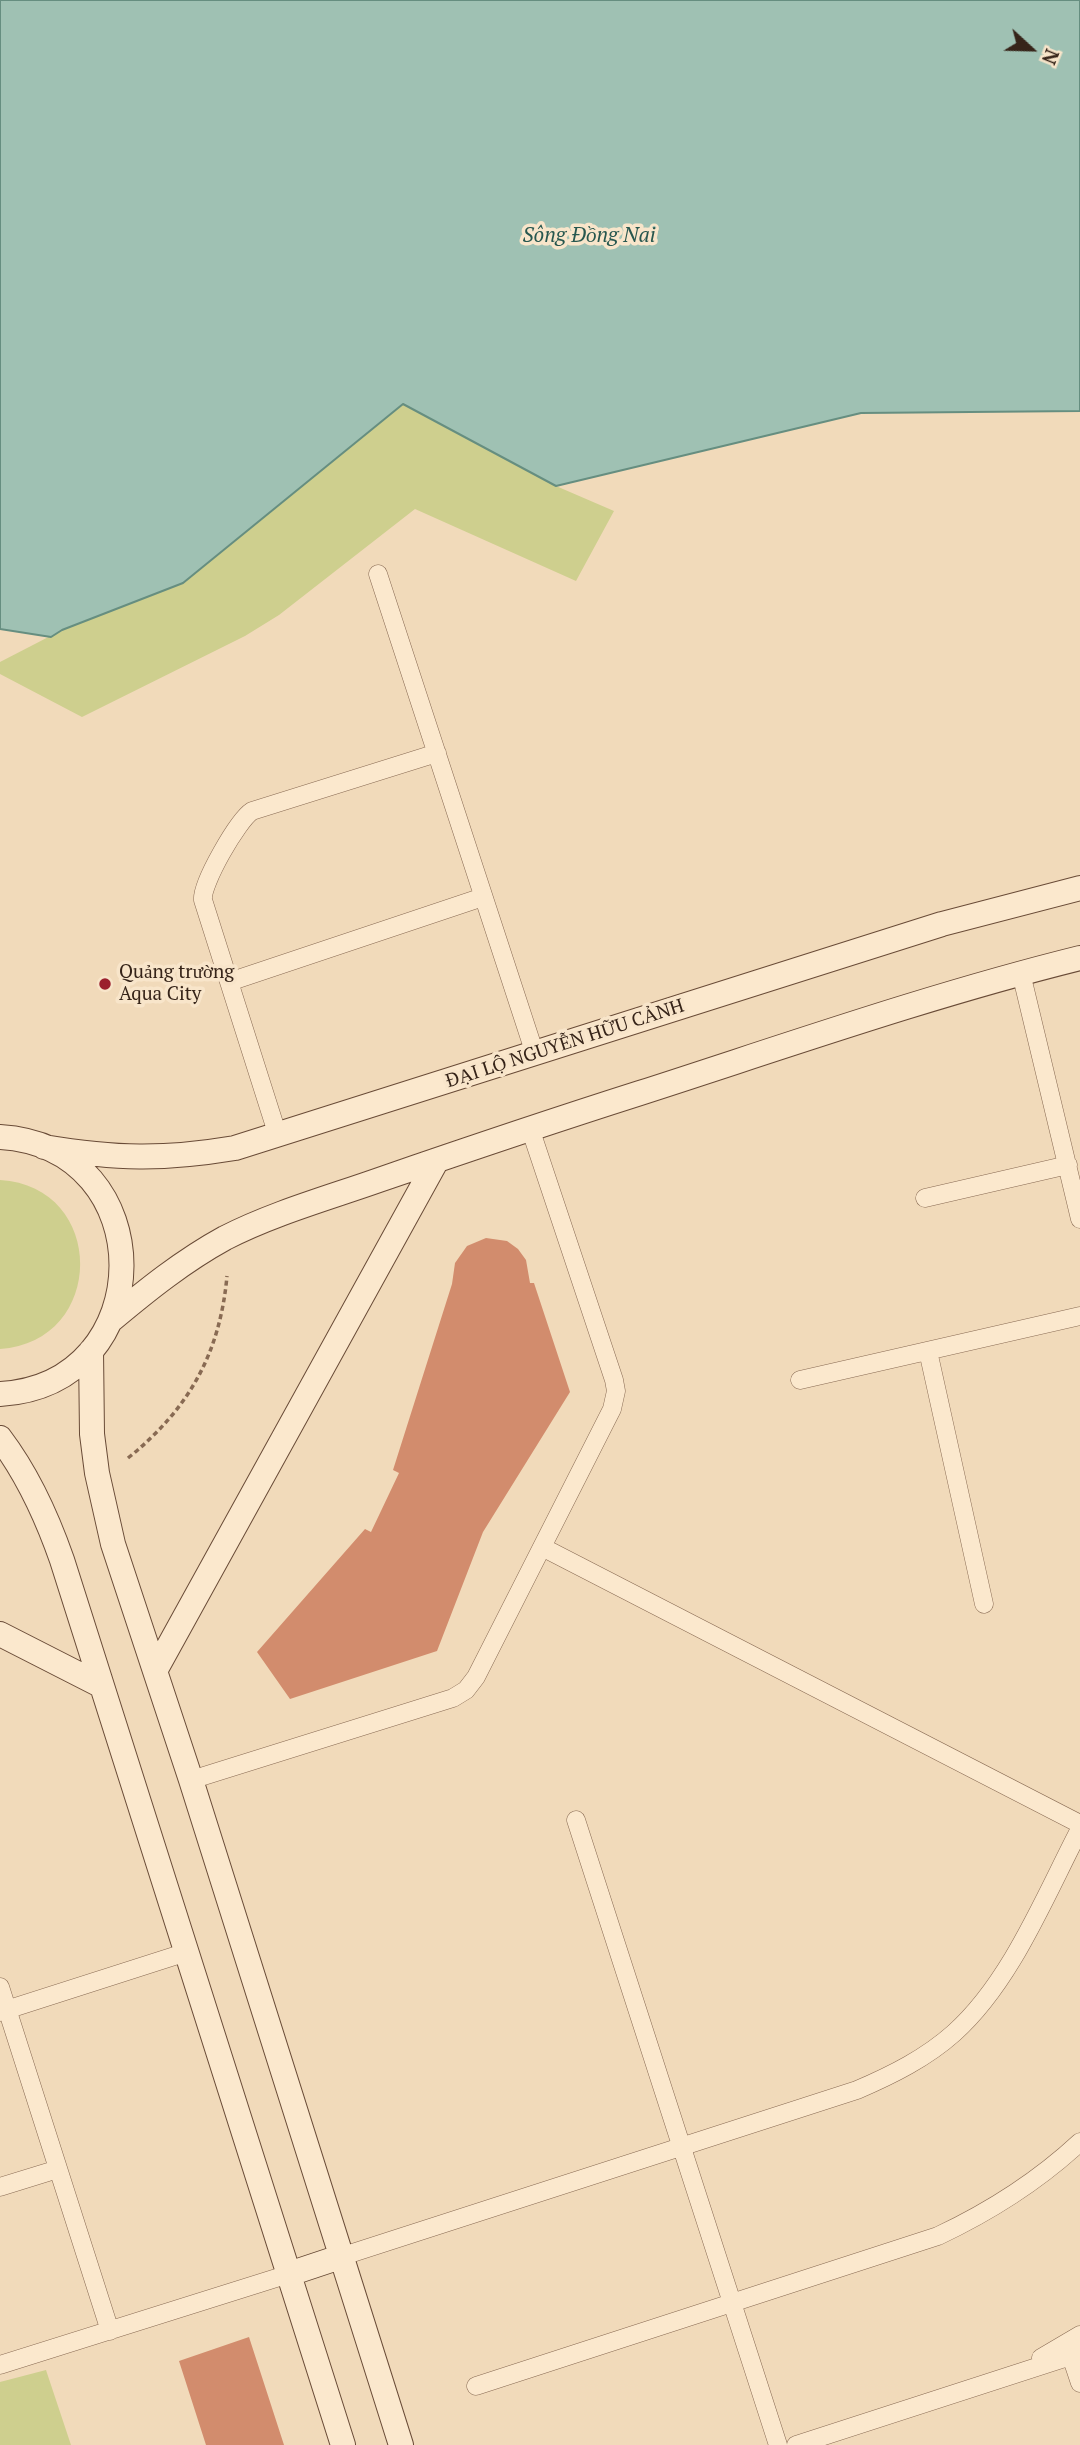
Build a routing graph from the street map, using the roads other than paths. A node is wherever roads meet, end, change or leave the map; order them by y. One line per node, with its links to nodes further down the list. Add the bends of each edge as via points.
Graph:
1 (378, 574): 2 (street)
2 (437, 754): 4 (street); 7 (street, via 246,815 202,893)
3 (1080, 888): 8 (main road, ĐẠI LỘ NGUYỄN HỮU CẢNH, via 942,924)
4 (484, 897): 7 (street); 8 (street)
5 (1080, 958): 6 (main road)
6 (1021, 972): 9 (main road); 14 (street)
7 (229, 982): 10 (street)
8 (535, 1054): 10 (main road, ĐẠI LỘ NGUYỄN HỮU CẢNH)
9 (530, 1128): 13 (main road); 24 (street, via 616,1391 612,1409)
10 (278, 1136): 12 (main road, ĐẠI LỘ NGUYỄN HỮU CẢNH, via 235,1148 160,1157 93,1155)
11 (0, 1138): 12 (main road)
12 (44, 1147): 18 (main road, via 83,1171 115,1219 123,1277)
13 (437, 1160): 18 (main road, via 283,1213 226,1238 169,1273); 27 (main road)
14 (1068, 1165): 15 (street); 16 (street)
15 (925, 1198)
16 (1080, 1219)
17 (1080, 1316): 20 (street)
18 (110, 1321): 19 (main road)
19 (91, 1351): 22 (main road, via 54,1379); 27 (main road, via 92,1434 105,1514)
20 (928, 1351): 21 (street); 25 (street)
21 (800, 1380)
22 (0, 1394)
23 (0, 1438): 28 (main road, via 25,1476 53,1535)
24 (542, 1547): 29 (street, via 476,1677 460,1695); 31 (street)
25 (984, 1604)
26 (0, 1634): 28 (main road)
27 (155, 1671): 29 (main road)
28 (102, 1686): 32 (main road)
29 (191, 1780): 39 (main road)
30 (576, 1820): 36 (street)
31 (1080, 1826): 36 (street, via 1010,1963 994,1989 954,2033 930,2052 857,2090)
32 (187, 1952): 34 (street); 40 (main road)
33 (0, 1987): 34 (street)
34 (4, 2011): 37 (street)
35 (1080, 2142): 41 (street, via 1003,2202 937,2236)
36 (682, 2145): 39 (street); 41 (street)
37 (58, 2169): 38 (street); 42 (street)
38 (0, 2187)
39 (340, 2257): 40 (main road); 48 (main road)
40 (289, 2274): 42 (street); 47 (main road)
41 (732, 2302): 46 (street); 49 (street)
42 (110, 2331): 44 (street)
43 (1074, 2347): 45 (street); 50 (street, via 1006,2377)
44 (0, 2365)
45 (1080, 2383)
46 (476, 2386)
47 (343, 2445)
48 (401, 2445)
49 (778, 2445)
50 (796, 2445)

